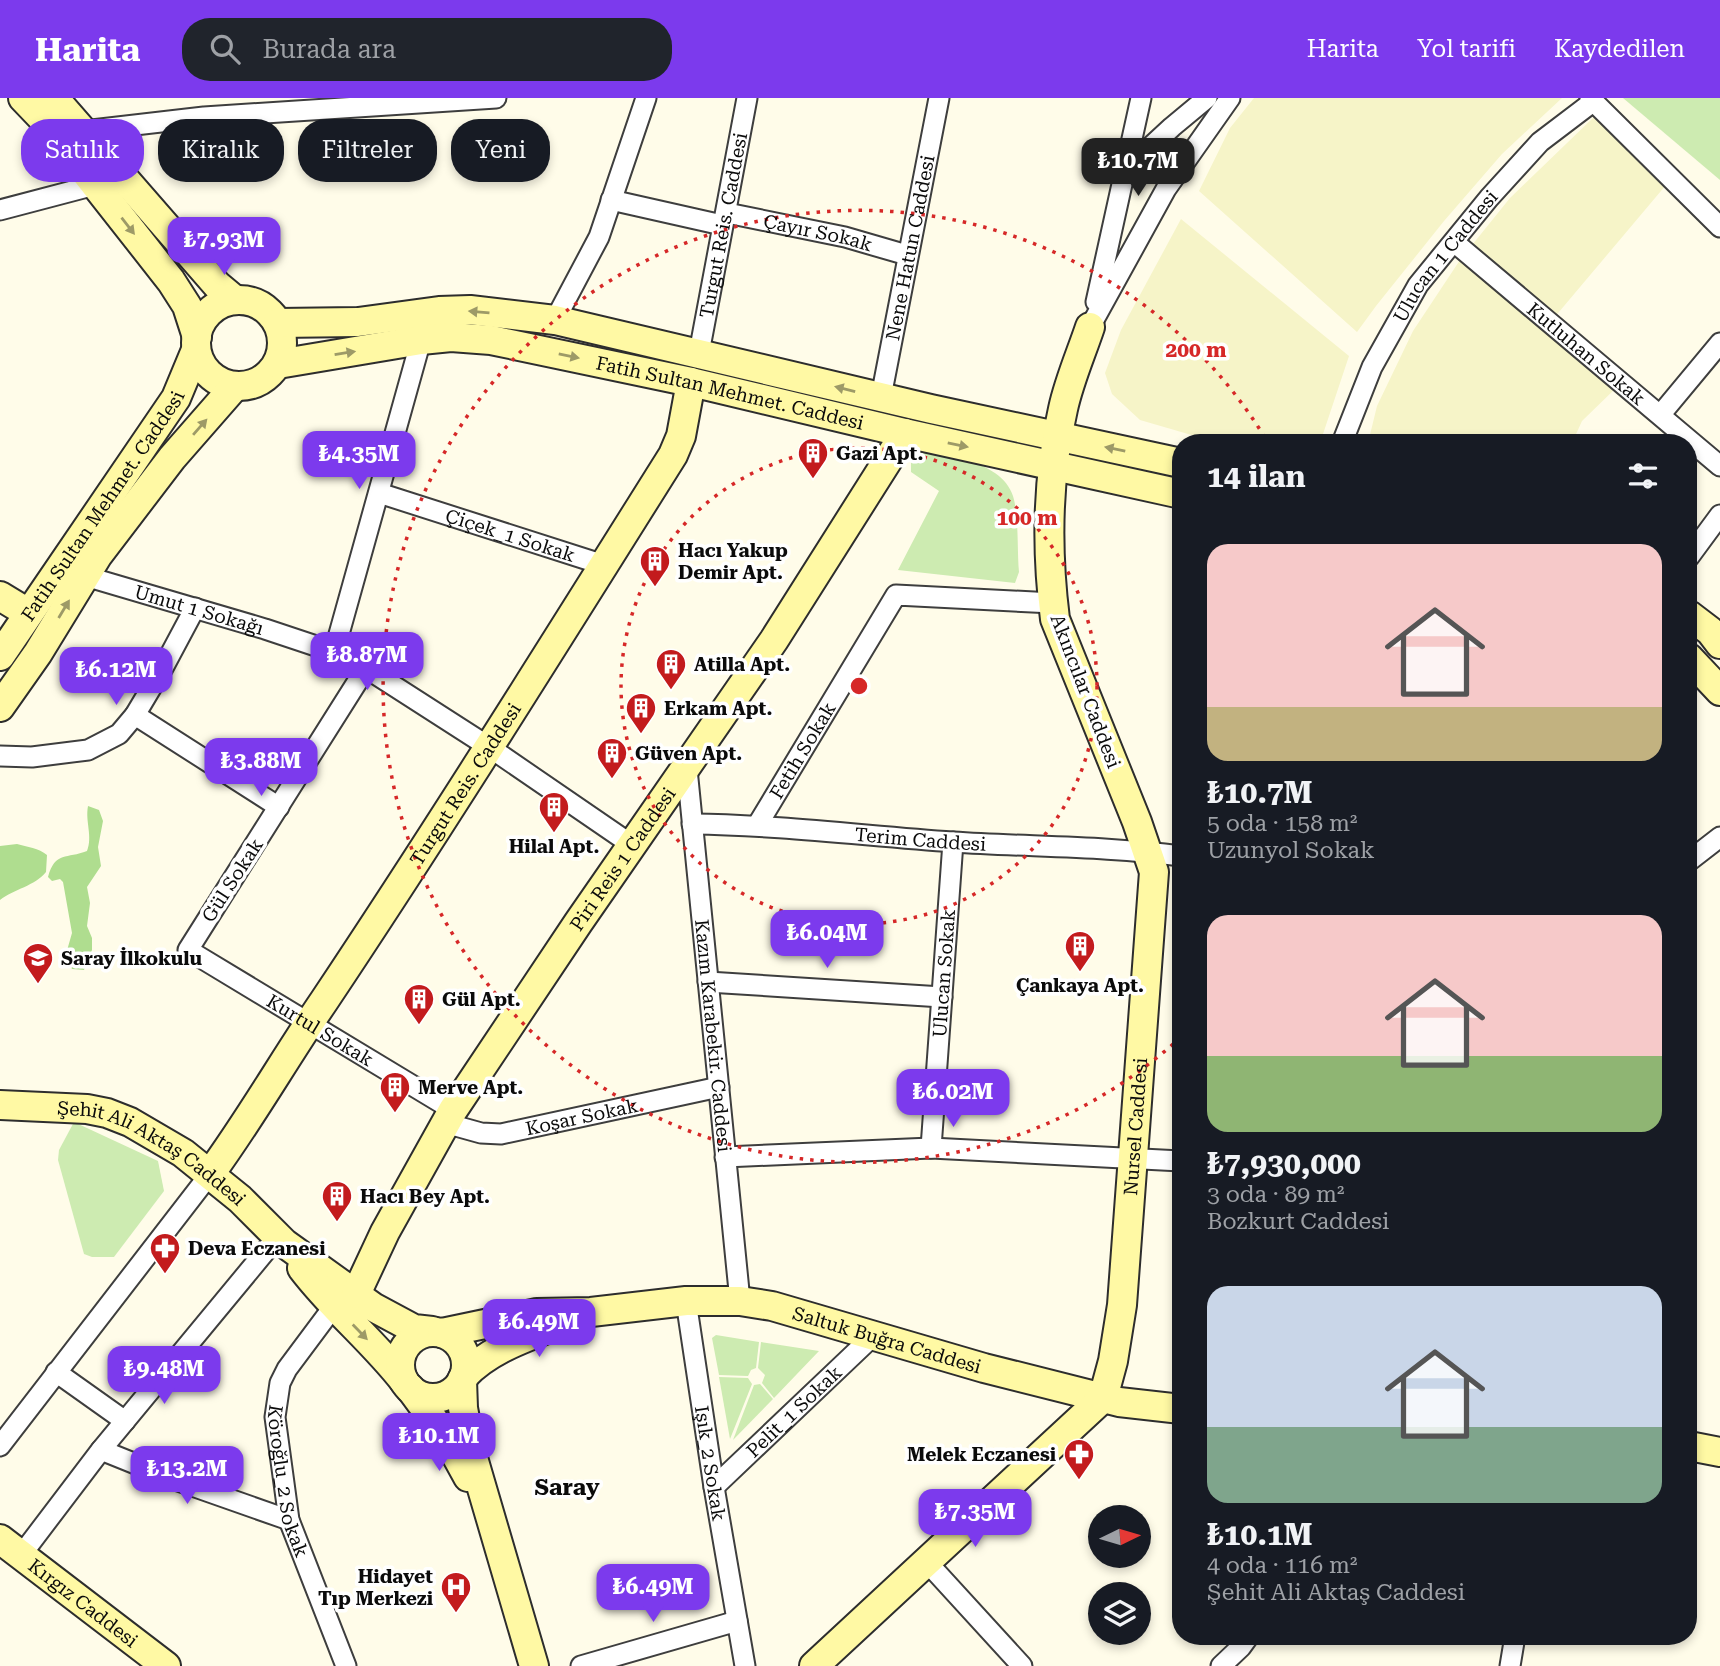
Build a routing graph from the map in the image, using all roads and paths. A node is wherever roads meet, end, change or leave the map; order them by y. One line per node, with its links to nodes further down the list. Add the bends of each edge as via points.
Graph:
1 (23, 98): 16 (street)
2 (54, 98): 12 (street)
3 (496, 98): 11 (street)
4 (646, 98): 17 (street)
5 (747, 98): 19 (street, Turgut Reis. Caddesi)
6 (939, 98): 22 (street, Nene Hatun Caddesi)
7 (1141, 98): 26 (street)
8 (1207, 98): 14 (street)
9 (1230, 98): 26 (street, via 1166,189)
10 (1592, 100): 20 (street); 21 (street, Ulucan 1 Caddesi, via 1540,142)
11 (238, 107): 13 (street)
12 (72, 119)
13 (144, 122)
14 (1145, 152)
15 (127, 182): 23 (street)
16 (95, 185): 18 (street); 29 (street, one-way to 29, via 181,296)
17 (611, 200): 19 (street, Çayır Sokak); 24 (street, via 599,237)
18 (0, 210)
19 (725, 219): 22 (street, Çayır Sokak, via 845,237); 30 (street, Turgut Reis. Caddesi)
20 (1720, 227)
21 (1454, 242): 35 (street, Kutluhan Sokak); 37 (street, Ulucan 1 Caddesi, via 1418,285 1372,367)
22 (907, 255): 34 (street, Nene Hatun Caddesi)
23 (235, 300): 25 (street, via 263,307); 29 (street, Fatih Sultan Mehmet. Caddesi, via 210,311)
24 (555, 320): 25 (street, Fatih Sultan Mehmet. Caddesi, one-way to 25, via 470,310 358,322); 30 (street, Fatih Sultan Mehmet. Caddesi)
25 (278, 323): 31 (street, via 282,343)
26 (1090, 327): 40 (street, Akıncılar Caddesi, via 1063,406)
27 (421, 340): 31 (street, Fatih Sultan Mehmet. Caddesi, one-way to 27); 32 (street, Fatih Sultan Mehmet. Caddesi, one-way to 32, via 491,340); 44 (street)
28 (1720, 342): 35 (street)
29 (197, 344): 33 (street, via 201,364 210,375); 52 (street, Fatih Sultan Mehmet. Caddesi, via 176,398)
30 (699, 353): 34 (street, Fatih Sultan Mehmet. Caddesi, one-way to 30)
31 (278, 364): 33 (street, Fatih Sultan Mehmet. Caddesi, via 262,380)
32 (691, 382): 36 (street, Fatih Sultan Mehmet. Caddesi); 47 (street, Turgut Reis. Caddesi, via 673,455)
33 (235, 386): 48 (street, Fatih Sultan Mehmet. Caddesi, one-way to 33, via 172,458)
34 (881, 397): 40 (street, Fatih Sultan Mehmet. Caddesi)
35 (1661, 414): 38 (street, Kutluhan Sokak)
36 (905, 433): 40 (street, Fatih Sultan Mehmet. Caddesi, one-way to 40); 62 (street, Piri Reis 1 Caddesi)
37 (1346, 434)
38 (1684, 434)
39 (1697, 446): 42 (street, Kutluhan Sokak)
40 (1055, 451): 41 (street, Fatih Sultan Mehmet. Caddesi, one-way to 40); 43 (street, Fatih Sultan Mehmet. Caddesi); 50 (street, Akıncılar Caddesi, via 1049,523)
41 (1172, 462)
42 (1720, 466)
43 (1172, 491)
44 (379, 493): 47 (street, Çiçek_1 Sokak); 53 (street)
45 (1720, 515): 46 (street)
46 (1697, 546)
47 (604, 565): 60 (street, Turgut Reis. Caddesi)
48 (85, 576): 51 (street, Umut 1 Sokağı); 58 (street, Fatih Sultan Mehmet. Caddesi, one-way to 48)
49 (0, 596): 52 (street)
50 (1053, 603): 65 (street, Fetih Sokak, via 896,596); 69 (street, Akıncılar Caddesi, via 1055,619)
51 (195, 608): 53 (street, Umut 1 Sokağı); 59 (street)
52 (28, 612): 54 (street, Fatih Sultan Mehmet. Caddesi)
53 (334, 652): 56 (street, Umut 1 Sokağı)
54 (0, 656)
55 (1697, 667): 57 (street)
56 (366, 668): 60 (street, Umut 1 Sokağı); 63 (street, Gül Sokak)
57 (1720, 691)
58 (0, 708)
59 (135, 715): 61 (street, via 119,734 88,750); 63 (street)
60 (489, 747): 68 (street, Umut 1 Sokağı); 75 (street, Turgut Reis. Caddesi)
61 (0, 756)
62 (687, 769): 64 (street, Kazım Karabekir. Caddesi); 68 (street, Piri Reis 1 Caddesi)
63 (279, 807): 72 (street, Gül Sokak)
64 (692, 824): 65 (street, Terim Caddesi); 73 (street, Kazım Karabekir. Caddesi)
65 (758, 824): 67 (street, Terim Caddesi)
66 (1720, 837): 71 (street)
67 (953, 842): 69 (street, Terim Caddesi); 74 (street, Ulucan Sokak)
68 (632, 845): 78 (street, Piri Reis 1 Caddesi)
69 (1149, 852): 70 (street); 81 (street, Nursel Caddesi, via 1154,872)
70 (1172, 855)
71 (1697, 855)
72 (188, 950): 75 (street, Kurtul Sokak)
73 (708, 982): 74 (street); 76 (street, Kazım Karabekir. Caddesi)
74 (942, 997): 79 (street, Ulucan Sokak)
75 (309, 1023): 78 (street, Kurtul Sokak); 83 (street, Turgut Reis. Caddesi)
76 (719, 1087): 78 (street, Koşar Sokak, via 501,1134 468,1130); 80 (street, Kazım Karabekir. Caddesi)
77 (0, 1105): 83 (street, Şehit Ali Aktaş Caddesi, via 107,1113 155,1136)
78 (449, 1116): 85 (street, Piri Reis 1 Caddesi)
79 (932, 1148): 80 (street); 81 (street)
80 (725, 1157): 87 (street, Kazım Karabekir. Caddesi)
81 (1133, 1159): 82 (street); 94 (street, Nursel Caddesi, via 1122,1305)
82 (1172, 1161)
83 (210, 1174): 84 (street, Şehit Ali Aktaş Caddesi); 91 (street)
84 (281, 1239): 85 (street, Şehit Ali Aktaş Caddesi); 96 (street)
85 (345, 1300): 89 (street, Şehit Ali Aktaş Caddesi, via 373,1307 414,1329); 93 (street, Şehit Ali Aktaş Caddesi, one-way to 93); 102 (street, Köroğlu_2 Sokak, via 295,1355 280,1383 275,1417)
86 (686, 1301): 87 (street, Saltuk Buğra Caddesi); 88 (street, Saltuk Buğra Caddesi); 101 (street, Işık_2 Sokak)
87 (740, 1301): 90 (street, Saltuk Buğra Caddesi)
88 (591, 1312): 89 (street, Saltuk Buğra Caddesi, via 537,1313); 92 (street, Saltuk Buğra Caddesi, via 492,1353)
89 (437, 1332): 92 (street, Şehit Ali Aktaş Caddesi, via 452,1338 465,1355); 93 (street, via 412,1339 405,1347 400,1364)
90 (874, 1335): 94 (street, Saltuk Buğra Caddesi); 101 (street, Pelit_1 Sokak)
91 (56, 1372): 96 (street); 97 (street)
92 (463, 1378): 93 (street, via 451,1393 434,1398 417,1394); 103 (street, Şehit Ali Aktaş Caddesi, via 471,1451)
93 (407, 1385): 103 (street, Şehit Ali Aktaş Caddesi, via 463,1464)
94 (1103, 1398): 95 (street, Saltuk Buğra Caddesi); 105 (street)
95 (1172, 1408)
96 (125, 1421): 99 (street)
97 (0, 1446)
98 (1697, 1448): 100 (street)
99 (101, 1450): 102 (street); 104 (street)
100 (1720, 1452)
101 (714, 1487): 106 (street, Işık_2 Sokak)
102 (289, 1520): 110 (street, Köroğlu_2 Sokak)
103 (496, 1540): 111 (street, Şehit Ali Aktaş Caddesi)
104 (11, 1546): 109 (street, Kırgız Caddesi)
105 (926, 1560): 114 (street); 115 (street)
106 (737, 1621): 112 (street); 113 (street, Işık_2 Sokak)
107 (1242, 1645): 116 (street)
108 (1513, 1645): 117 (street)
109 (166, 1666)
110 (346, 1666)
111 (534, 1666)
112 (581, 1666)
113 (745, 1666)
114 (814, 1666)
115 (1022, 1666)
116 (1221, 1666)
117 (1510, 1666)

